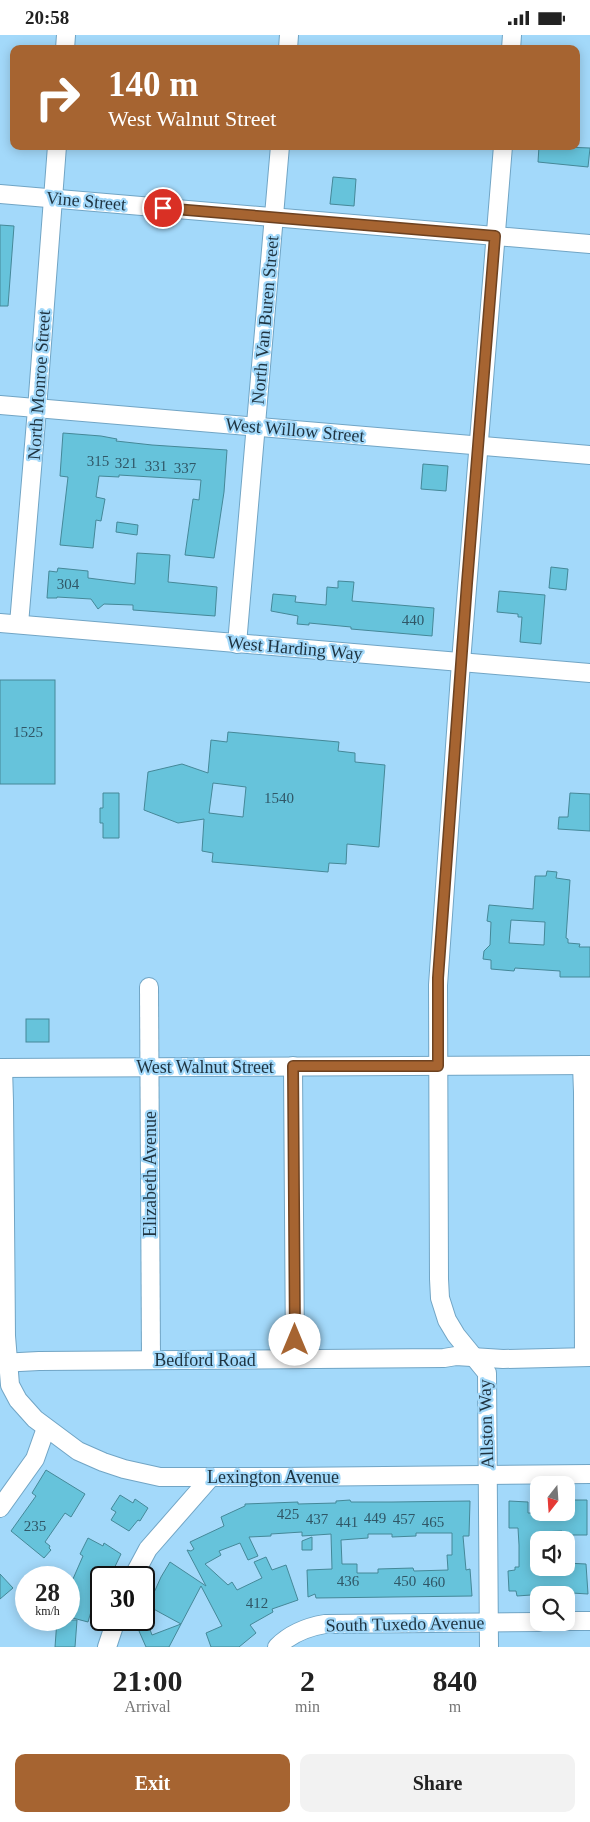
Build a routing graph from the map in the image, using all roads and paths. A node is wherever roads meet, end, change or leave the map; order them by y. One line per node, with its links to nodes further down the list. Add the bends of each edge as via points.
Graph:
1 (57, 150): 5 (street, North Monroe Street)
2 (280, 150): 6 (street, North Van Buren Street)
3 (503, 150): 7 (street, Allston Way)
4 (0, 194): 5 (street, Vine Street)
5 (52, 198): 6 (street, Vine Street); 10 (street, North Monroe Street)
6 (274, 217): 7 (street, Vine Street); 11 (street, North Van Buren Street)
7 (495, 236): 8 (street, Vine Street); 12 (street, Allston Way)
8 (590, 244)
9 (0, 405): 10 (street, West Willow Street)
10 (37, 409): 11 (street, West Willow Street); 15 (street, North Monroe Street)
11 (256, 427): 12 (street, West Willow Street); 16 (street, North Van Buren Street)
12 (478, 446): 13 (street, West Willow Street); 17 (street, Allston Way)
13 (590, 455)
14 (0, 623): 15 (street, West Harding Way)
15 (19, 624): 16 (street, West Harding Way)
16 (237, 643): 17 (street, West Harding Way)
17 (461, 662): 18 (street, West Harding Way); 22 (street, Allston Way, via 438,985)
18 (590, 673)
19 (149, 987): 23 (street, Elizabeth Avenue)
20 (586, 1065): 22 (street, West Walnut Street); 26 (street)
21 (293, 1066): 22 (street, West Walnut Street); 23 (street, West Walnut Street); 27 (street)
22 (438, 1066): 25 (street, Allston Way, via 440,1298 447,1320)
23 (149, 1067): 24 (street, West Walnut Street); 28 (street, Elizabeth Avenue)
24 (1, 1068): 29 (street, Lexington Avenue, via 4,1101)
25 (474, 1357): 26 (street, Bedford Road); 27 (street, Bedford Road); 31 (street, Allston Way, via 487,1373)
26 (587, 1357)
27 (295, 1359): 28 (street, Bedford Road)
28 (151, 1360): 29 (street, Bedford Road)
29 (4, 1363): 30 (street, Lexington Avenue, via 13,1391)
30 (46, 1428): 33 (street, Lexington Avenue, via 78,1451 124,1469 160,1477); 34 (street, via 35,1459)
31 (488, 1474): 32 (street, Lexington Avenue); 33 (street, Lexington Avenue); 39 (street, Allston Way)
32 (590, 1474)
33 (211, 1477): 35 (street, via 148,1549)
34 (0, 1508)
35 (139, 1566)
36 (530, 1621): 39 (street, South Tuxedo Avenue)
37 (575, 1621): 38 (street)
38 (590, 1621)
39 (489, 1622): 42 (street, South Tuxedo Avenue, via 325,1624 290,1636); 43 (street, Allston Way)
40 (112, 1631): 41 (street)
41 (107, 1647)
42 (277, 1647)
43 (489, 1647)

